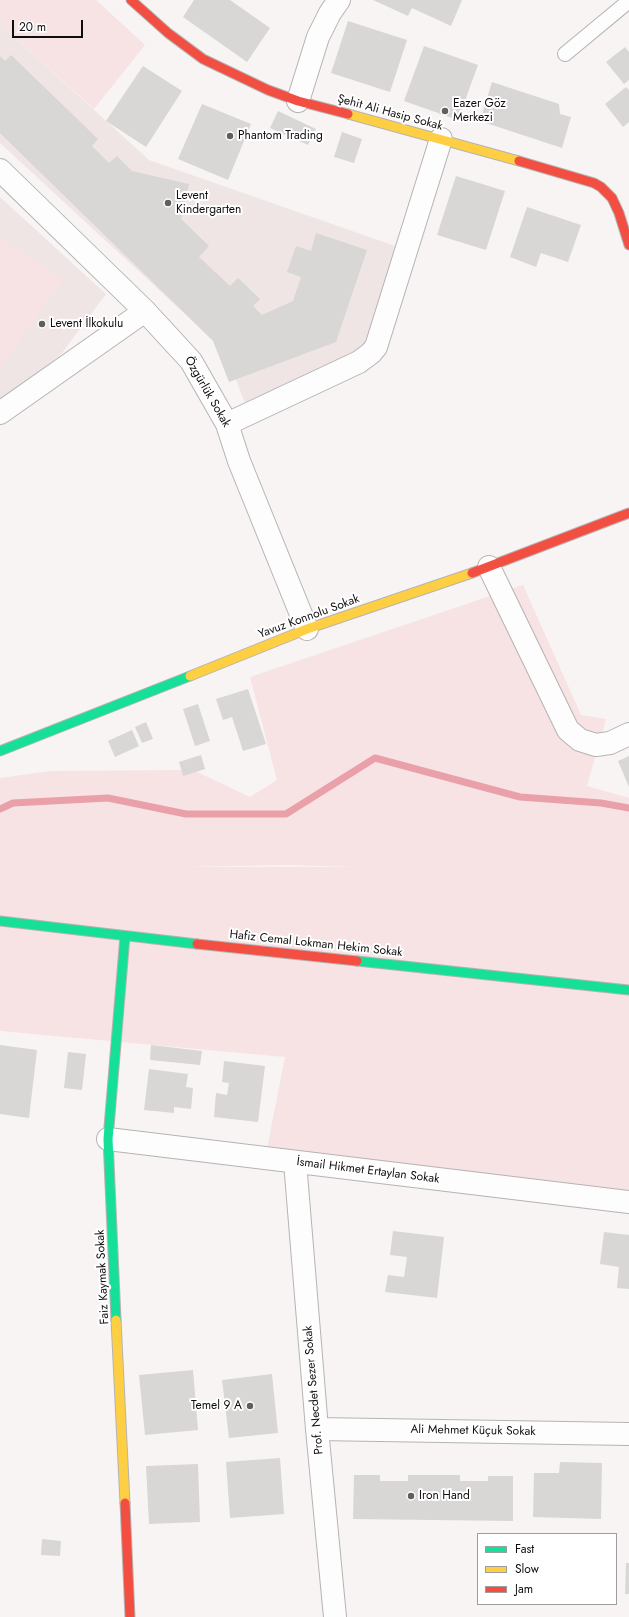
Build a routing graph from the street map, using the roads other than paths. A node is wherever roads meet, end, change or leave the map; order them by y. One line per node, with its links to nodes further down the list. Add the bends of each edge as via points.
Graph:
1 (131, 0): 5 (street, Şehit Ali Hasip Sokak, via 168,33 203,59 239,78)
2 (339, 0): 5 (street, via 318,37)
3 (629, 1): 4 (lane)
4 (565, 54)
5 (298, 101): 6 (street, Şehit Ali Hasip Sokak)
6 (441, 139): 8 (street, Şehit Ali Hasip Sokak, via 586,180 601,187 616,205); 11 (street, via 376,347 359,362)
7 (0, 170): 9 (street, Özgürlük Sokak)
8 (629, 245)
9 (145, 311): 10 (street); 11 (street, Özgürlük Sokak, via 191,362)
10 (0, 413)
11 (227, 424): 14 (street, Özgürlük Sokak, via 239,461)
12 (629, 513): 13 (street, Yavuz Konnolu Sokak)
13 (489, 567): 14 (street, Yavuz Konnolu Sokak); 15 (street, via 568,730 580,740 596,745 610,743)
14 (307, 629): 16 (street, Yavuz Konnolu Sokak)
15 (629, 734)
16 (0, 751)
17 (0, 921): 18 (street, Hafiz Cemal Lokman Hekim Sokak)
18 (125, 936): 19 (street, Hafiz Cemal Lokman Hekim Sokak); 20 (street, Faiz Kaymak Sokak)
19 (629, 990)
20 (108, 1139): 21 (street, İsmail Hikmet Ertaylan Sokak); 25 (street, Faiz Kaymak Sokak)
21 (294, 1162): 22 (street, İsmail Hikmet Ertaylan Sokak); 23 (street, Prof. Necdet Sezer Sokak)
22 (629, 1202)
23 (317, 1429): 24 (street, Ali Mehmet Küçuk Sokak); 26 (street, Prof. Necdet Sezer Sokak)
24 (629, 1434)
25 (130, 1617)
26 (335, 1617)

